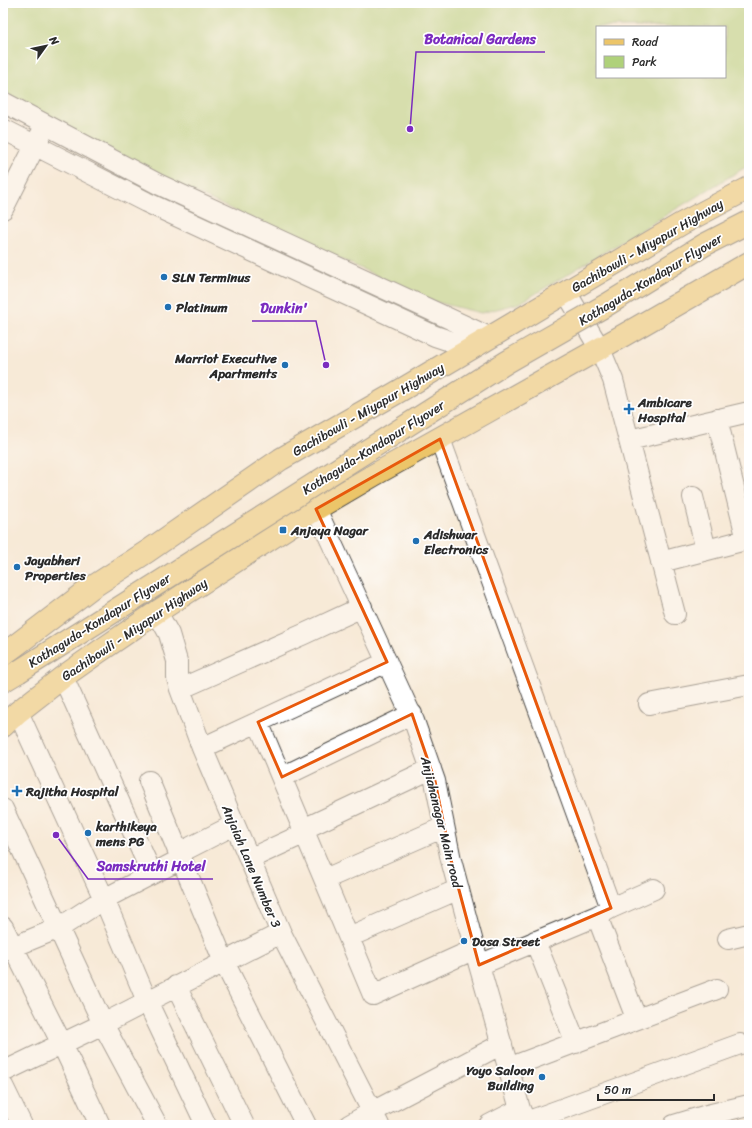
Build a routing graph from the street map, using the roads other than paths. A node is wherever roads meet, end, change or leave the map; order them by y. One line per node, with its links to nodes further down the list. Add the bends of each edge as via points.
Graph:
1 (3, 102): 2 (street)
2 (46, 125): 4 (street); 10 (street, via 158,184)
3 (3, 128): 4 (street)
4 (35, 146): 6 (street); 11 (street, via 268,260 435,336)
5 (749, 188): 9 (main road, Gachibowli - Miyapur Highway, via 681,224)
6 (3, 209)
7 (749, 222): 28 (main road, Kothaguda-Kondapur Flyover, bridge, via 704,245 507,362)
8 (749, 263): 12 (main road, Gachibowli - Miyapur Highway)
9 (566, 292): 10 (main road, Gachibowli - Miyapur Highway); 12 (street)
10 (489, 337): 11 (main road, Gachibowli - Miyapur Highway)
11 (471, 348): 26 (main road, Gachibowli - Miyapur Highway, via 281,459 91,588)
12 (600, 349): 16 (main road, Gachibowli - Miyapur Highway); 17 (street, via 613,380)
13 (749, 412): 14 (street)
14 (717, 419): 17 (street); 20 (street)
15 (749, 425): 20 (street, via 728,430 725,434)
16 (440, 439): 19 (main road, Gachibowli - Miyapur Highway); 51 (street)
17 (629, 440): 22 (street)
18 (693, 497): 21 (street)
19 (316, 509): 23 (street, Anjiahanagar Main road); 24 (main road, Gachibowli - Miyapur Highway)
20 (747, 532): 21 (street)
21 (707, 544): 22 (street)
22 (661, 562): 25 (street)
23 (362, 607): 27 (street, Anjiahanagar Main road); 31 (street)
24 (157, 612): 29 (main road, Gachibowli - Miyapur Highway); 31 (street, Anjaiah Lane Number 3, via 176,654)
25 (675, 614)
26 (3, 655)
27 (387, 662): 33 (street, Anjiahanagar Main road); 35 (street)
28 (10, 677)
29 (63, 677): 34 (main road, Gachibowli - Miyapur Highway); 46 (street)
30 (749, 685): 32 (street)
31 (180, 689): 36 (street, Anjaiah Lane Number 3)
32 (649, 704)
33 (412, 714): 37 (street, Anjiahanagar Main road); 38 (street)
34 (10, 719): 50 (street)
35 (258, 722): 36 (street); 38 (street)
36 (202, 748): 41 (street, Anjaiah Lane Number 3)
37 (431, 769): 42 (street, Anjiahanagar Main road); 43 (street, via 312,825)
38 (282, 777): 43 (street)
39 (149, 781): 44 (street)
40 (3, 809): 53 (street)
41 (234, 825): 44 (street); 45 (street, Anjaiah Lane Number 3)
42 (444, 827): 47 (street); 48 (street, Anjiahanagar Main road)
43 (305, 831): 45 (street); 47 (street)
44 (180, 856): 46 (street); 61 (street)
45 (249, 859): 54 (street, Anjaiah Lane Number 3)
46 (152, 874): 50 (street)
47 (324, 879): 56 (street)
48 (458, 889): 56 (street); 60 (street, Anjiahanagar Main road)
49 (654, 889): 51 (street)
50 (104, 899): 53 (street); 64 (street)
51 (604, 912): 58 (street); 65 (street)
52 (3, 927): 59 (street)
53 (59, 928): 59 (street); 66 (street)
54 (281, 933): 61 (street); 75 (street, Anjaiah Lane Number 3)
55 (749, 934): 57 (street)
56 (349, 937): 60 (street, via 373,995)
57 (728, 939)
58 (535, 941): 60 (street); 67 (street)
59 (8, 949): 68 (street)
60 (477, 957): 69 (street, Anjiahanagar Main road)
61 (224, 962): 62 (street); 83 (street)
62 (176, 986): 64 (street); 82 (street)
63 (717, 989): 65 (street)
64 (148, 1001): 66 (street); 81 (street)
65 (636, 1018): 67 (street)
66 (103, 1024): 68 (street); 80 (street)
67 (576, 1043): 71 (street)
68 (62, 1044): 72 (street); 79 (street)
69 (502, 1044): 71 (street, Anjiahanagar Main road); 75 (street)
70 (740, 1044): 76 (street)
71 (508, 1068): 76 (street, Anjiahanagar Main road)
72 (3, 1072)
73 (3, 1086): 78 (street)
74 (749, 1105): 77 (street)
75 (375, 1118): 84 (street)
76 (524, 1119): 85 (street)
77 (709, 1120): 86 (street)
78 (22, 1125)
79 (100, 1125)
80 (156, 1125)
81 (206, 1125)
82 (244, 1125)
83 (306, 1125)
84 (349, 1125)
85 (489, 1125)
86 (674, 1125)

